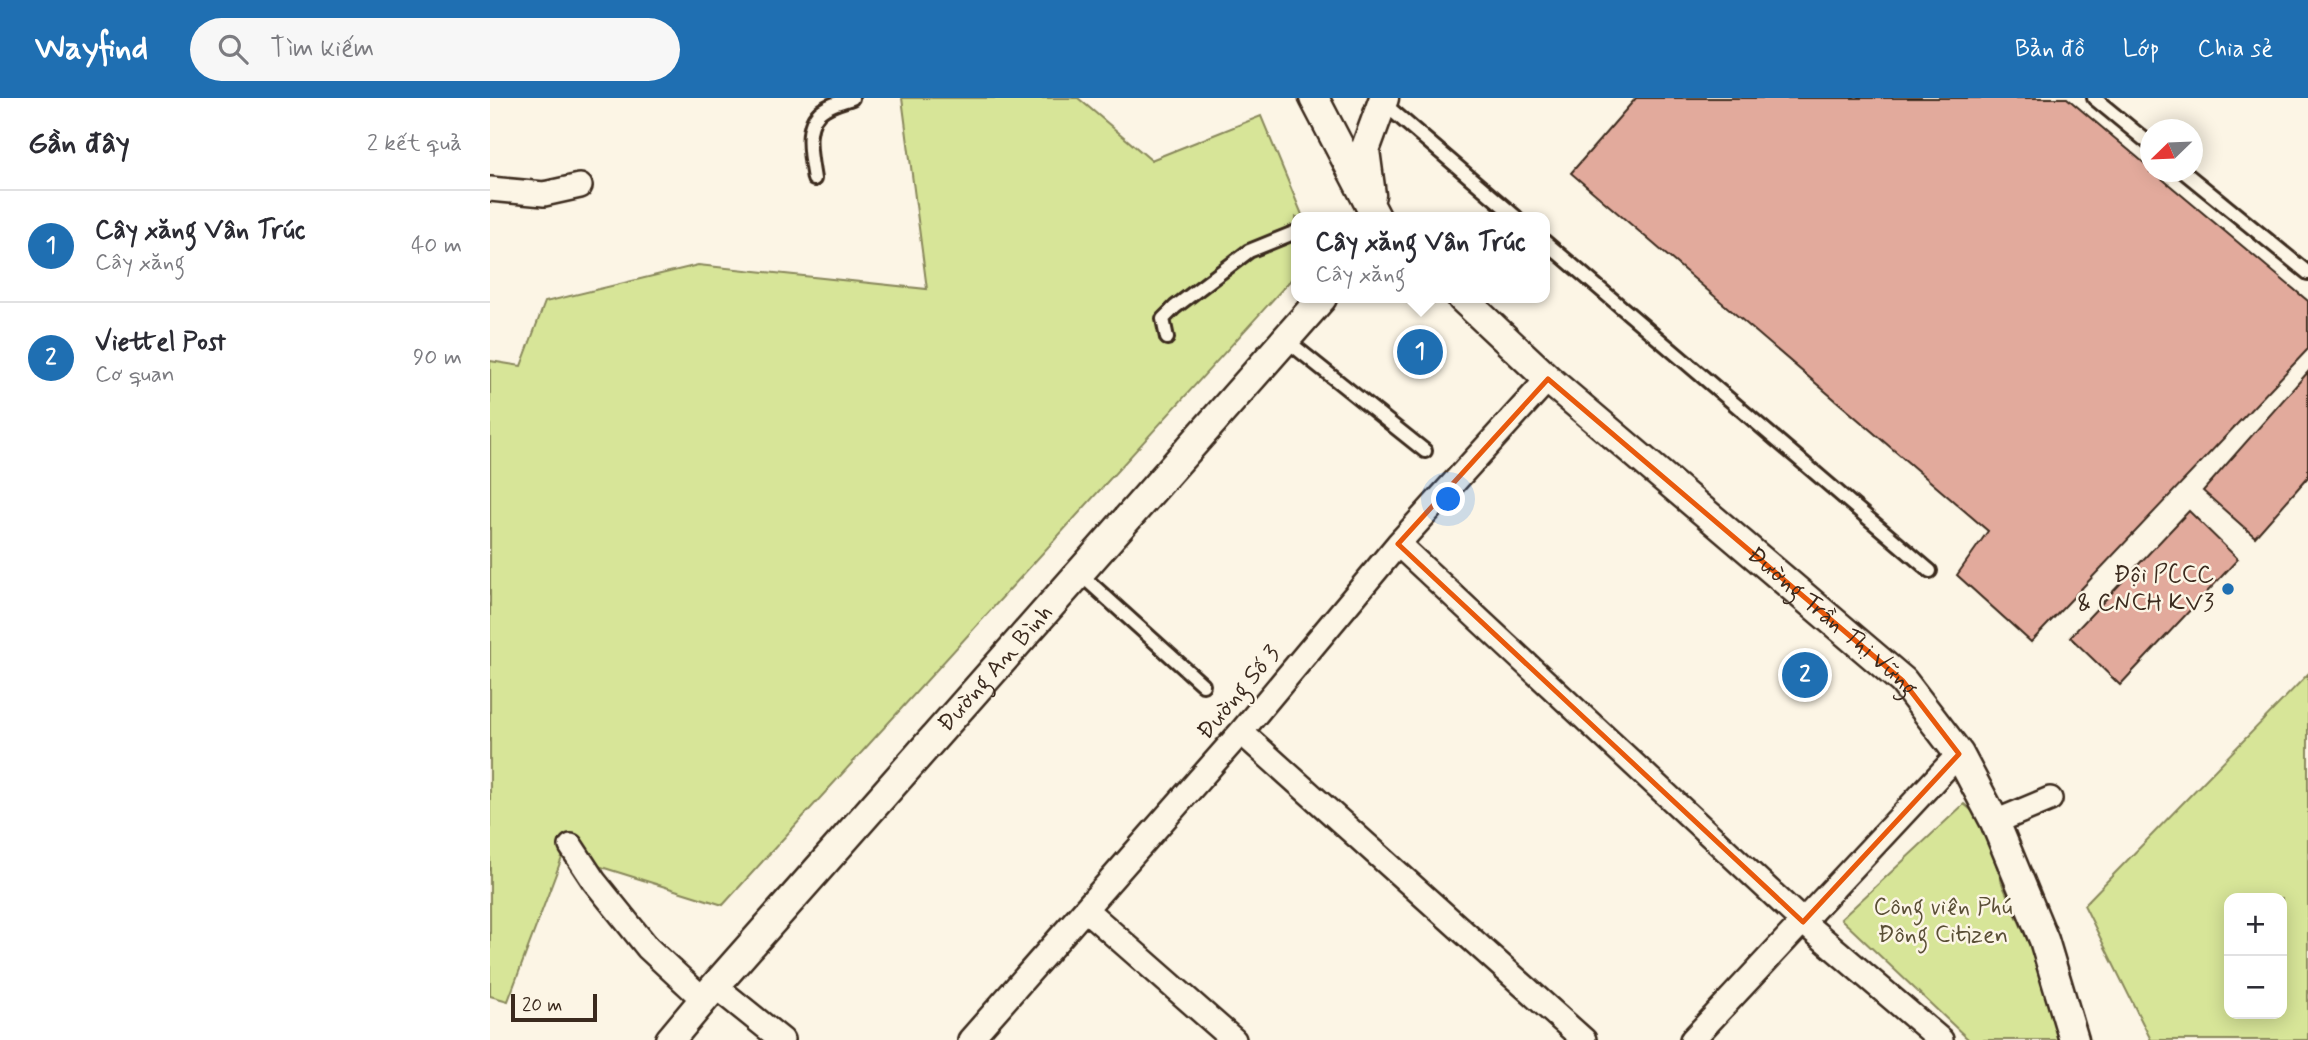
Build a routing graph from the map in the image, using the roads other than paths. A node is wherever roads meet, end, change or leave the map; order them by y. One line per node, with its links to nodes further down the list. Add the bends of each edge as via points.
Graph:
1 (852, 98): 6 (lane, via 823,109 812,125 808,142)
2 (1314, 98): 10 (street)
3 (2094, 98): 5 (lane)
4 (1383, 100): 11 (street, via 1365,150); 12 (lane)
5 (2140, 135)
6 (814, 179)
7 (2196, 182): 15 (lane)
8 (580, 186): 9 (street, via 544,194)
9 (490, 189)
10 (1372, 212)
11 (1373, 212)
12 (1510, 212)
13 (1291, 234): 18 (lane, via 1250,251 1175,307 1163,319)
14 (1550, 246): 23 (lane)
15 (2308, 273)
16 (1317, 303): 19 (street, Đường An Bình)
17 (1467, 303): 20 (street, Đường Trần Thị Vững)
18 (1167, 338)
19 (1285, 339): 21 (lane); 24 (street, Đường An Bình)
20 (1548, 379): 22 (street, Đường Số 3); 27 (street, Đường Trần Thị Vững, via 1903,681)
21 (1425, 451)
22 (1398, 544): 26 (street, Đường Số 3); 32 (street)
23 (1930, 571)
24 (1079, 573): 25 (lane); 33 (street, Đường An Bình)
25 (1203, 685)
26 (1241, 732): 31 (street, Đường Số 3); 38 (street)
27 (1959, 754): 29 (street, Đường Trần Thị Vững); 32 (street)
28 (2050, 799): 29 (street)
29 (1995, 822): 41 (street, Đường Trần Thị Vững, via 2044,940)
30 (571, 846): 33 (street, via 648,948)
31 (1086, 910): 36 (street, Đường Số 3); 37 (street)
32 (1803, 922): 39 (street); 40 (street)
33 (709, 993): 34 (street, Đường An Bình); 35 (street)
34 (670, 1040)
35 (782, 1040)
36 (970, 1040)
37 (1234, 1040)
38 (1584, 1040)
39 (1692, 1040)
40 (1941, 1040)
41 (2074, 1040)

